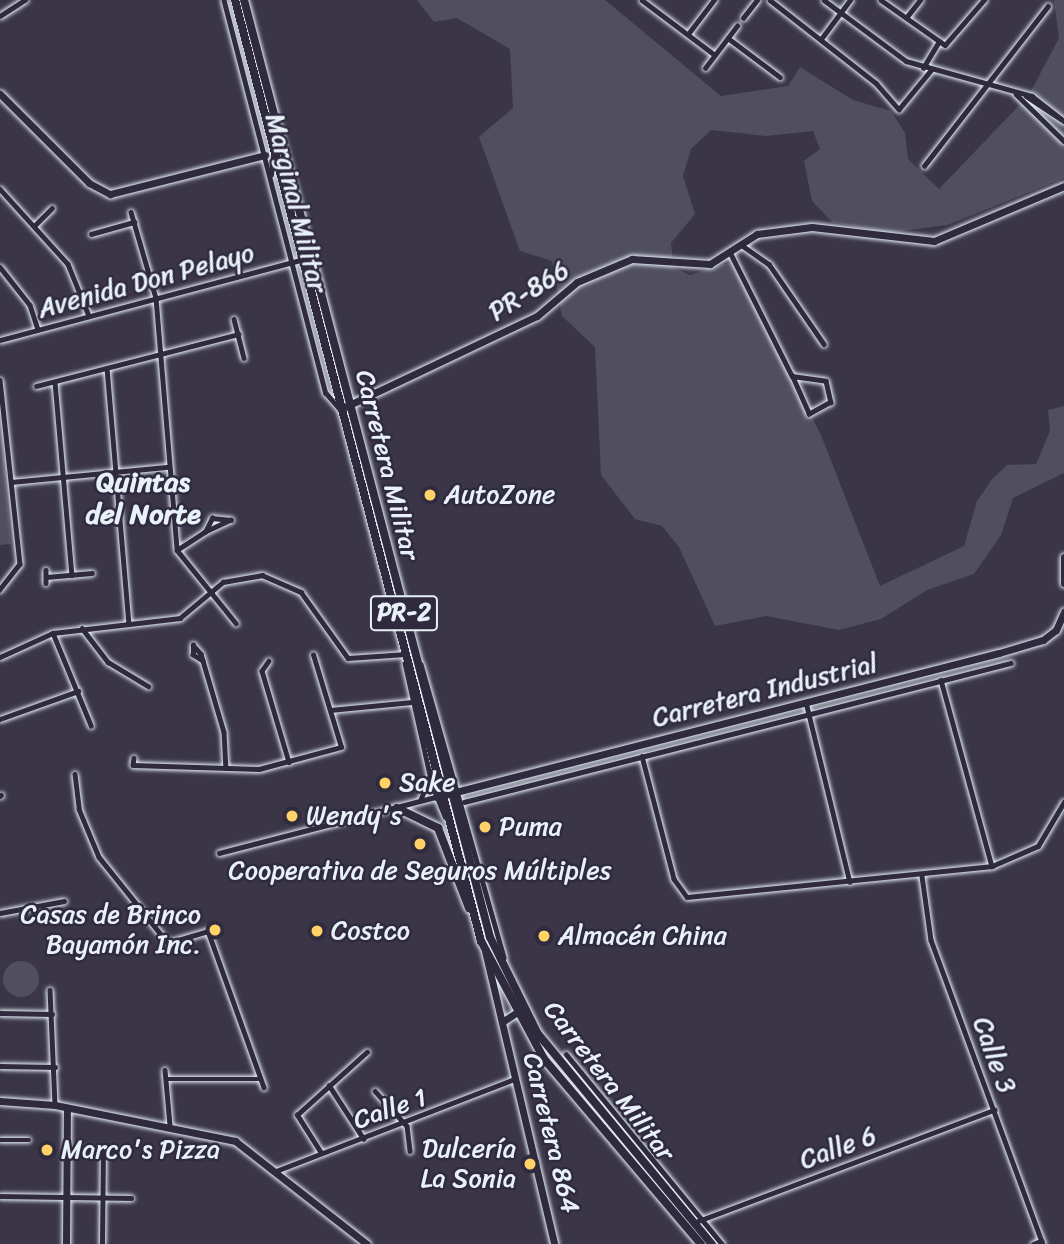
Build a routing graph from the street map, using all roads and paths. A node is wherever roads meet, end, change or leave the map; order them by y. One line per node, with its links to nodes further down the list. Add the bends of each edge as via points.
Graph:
1 (24, 0): 17 (street)
2 (224, 0): 37 (street, Marginal Militar)
3 (235, 0): 36 (main road, Carretera Militar / PR-2)
4 (244, 0): 49 (main road, Carretera Militar / PR-2)
5 (642, 0): 21 (street)
6 (704, 0): 14 (street)
7 (757, 0): 18 (street)
8 (770, 0): 23 (street)
9 (824, 0): 16 (street)
10 (850, 0): 16 (street)
11 (881, 0): 19 (street)
12 (920, 0): 19 (street)
13 (984, 0): 24 (street, via 952,43)
14 (713, 3): 21 (street)
15 (1048, 6): 30 (street)
16 (841, 13): 23 (street); 27 (street)
17 (0, 16)
18 (743, 18)
19 (906, 18): 24 (street)
20 (737, 26): 22 (street)
21 (688, 34): 25 (street)
22 (728, 38): 25 (street); 29 (street)
23 (821, 39): 28 (street, via 899,109)
24 (939, 41): 27 (street)
25 (715, 55): 26 (street)
26 (705, 68)
27 (923, 68): 28 (street)
28 (931, 70): 30 (street)
29 (780, 77)
30 (986, 85): 32 (street); 38 (street)
31 (0, 93): 37 (street, via 89,183 110,194)
32 (1015, 93): 33 (street); 34 (street)
33 (1063, 120): 34 (street)
34 (1054, 128): 35 (street)
35 (1064, 141)
36 (275, 148): 39 (street); 50 (main road, Carretera Militar / PR-2)
37 (265, 155): 39 (street, Marginal Militar)
38 (924, 166)
39 (271, 178): 51 (street, Marginal Militar)
40 (1064, 186): 47 (street, PR-866 / PR-866, via 934,241 812,226 757,234)
41 (0, 189): 45 (street)
42 (52, 208): 45 (street)
43 (131, 212): 44 (street)
44 (134, 222): 46 (street); 53 (street)
45 (34, 226): 54 (street, via 68,264)
46 (91, 234)
47 (743, 246): 48 (street, PR-866 / PR-866); 59 (street, via 769,264)
48 (731, 254): 63 (street); 67 (street, PR-866 / PR-866, via 710,264 632,259 577,282 537,316)
49 (311, 257): 50 (street, Avenida Don Pelayo); 67 (main road, Carretera Militar / PR-2)
50 (301, 260): 51 (street, Avenida Don Pelayo); 68 (main road, Carretera Militar / PR-2)
51 (291, 263): 53 (street, Avenida Don Pelayo); 68 (street, Marginal Militar, via 326,393)
52 (0, 267): 56 (street, via 30,305)
53 (156, 298): 54 (street, Avenida Don Pelayo); 60 (street)
54 (89, 316): 56 (street, Avenida Don Pelayo)
55 (234, 319): 57 (street)
56 (38, 330): 58 (street, Avenida Don Pelayo)
57 (238, 334): 60 (street); 61 (street)
58 (0, 340)
59 (824, 344)
60 (160, 354): 62 (street); 69 (street)
61 (244, 358)
62 (107, 368): 65 (street); 70 (street)
63 (792, 376): 63 (street, via 826,381 831,402 809,414)
64 (0, 380): 72 (street)
65 (55, 382): 66 (street); 71 (street)
66 (36, 386)
67 (350, 405): 68 (street, PR-866 / PR-866); 90 (main road, Carretera Militar / PR-2)
68 (340, 409): 87 (main road, Carretera Militar / PR-2)
69 (169, 467): 70 (street); 74 (street)
70 (116, 472): 71 (street); 83 (street)
71 (63, 477): 72 (street); 78 (street)
72 (10, 482): 80 (street, via 20,564)
73 (205, 532): 73 (street, via 229,525 231,520 212,518); 74 (street)
74 (177, 550): 81 (street)
75 (1064, 557): 79 (street)
76 (46, 570): 78 (street, via 46,580)
77 (92, 573): 78 (street)
78 (72, 575)
79 (1064, 583)
80 (0, 590)
81 (210, 592): 83 (street, via 180,618); 84 (street); 87 (street, via 237,576 280,580 301,592 348,658)
82 (1064, 612): 97 (street, Carretera Industrial, via 1056,630 1043,640)
83 (129, 623): 85 (street)
84 (236, 623)
85 (82, 628): 86 (street); 95 (street, via 108,662)
86 (53, 633): 89 (street); 96 (street)
87 (406, 654): 98 (street); 110 (main road, Carretera Militar / PR-2)
88 (313, 655): 99 (street)
89 (0, 657)
90 (415, 658): 109 (street, via 428,672); 110 (main road, Carretera Militar / PR-2)
91 (203, 661): 106 (street, via 224,732)
92 (269, 661): 105 (street, via 262,671)
93 (1011, 663): 94 (street)
94 (941, 680): 100 (street); 116 (street)
95 (148, 686)
96 (78, 691): 101 (street); 102 (street)
97 (806, 701): 100 (street); 109 (street, Carretera Industrial)
98 (412, 702): 99 (street); 108 (street)
99 (330, 710): 105 (street, via 341,747)
100 (809, 714): 103 (street); 118 (street)
101 (0, 719)
102 (91, 725)
103 (642, 756): 112 (street); 118 (street, via 679,890 687,897)
104 (134, 758): 106 (street, via 133,765)
105 (289, 762): 106 (street)
106 (226, 768)
107 (75, 774): 137 (street, via 79,809 99,857 168,943 208,931)
108 (429, 774): 110 (street); 111 (street)
109 (461, 790): 110 (street); 112 (street)
110 (443, 795): 111 (street); 121 (main road, Carretera Militar / PR-2); 123 (main road, Carretera Militar / PR-2)
111 (419, 802): 114 (street)
112 (464, 802): 123 (street)
113 (1064, 802): 116 (street, via 1038,846)
114 (397, 808): 115 (street); 121 (main road, via 438,828 454,881)
115 (219, 853)
116 (992, 866): 117 (street)
117 (922, 876): 118 (street); 146 (street, Calle 3, via 931,940)
118 (850, 882)
119 (64, 901): 120 (street)
120 (0, 913)
121 (473, 913): 122 (main road, Carretera Militar / PR-2)
122 (485, 951): 128 (main road, Carretera Militar / PR-2); 129 (street, Carretera 864)
123 (511, 986): 125 (main road, Carretera Militar / PR-2)
124 (50, 990): 127 (street)
125 (523, 1008): 128 (street); 138 (main road, Carretera Militar / PR-2)
126 (0, 1013): 127 (street)
127 (52, 1014): 133 (street)
128 (514, 1014): 129 (street); 163 (main road, Carretera Militar / PR-2, via 553,1071)
129 (502, 1021): 135 (street, Carretera 864)
130 (367, 1052): 140 (street)
131 (566, 1054): 139 (street)
132 (0, 1066): 133 (street)
133 (55, 1067): 144 (street)
134 (165, 1070): 136 (street)
135 (515, 1078): 147 (street, Calle 1); 168 (street, Carretera 864)
136 (166, 1079): 137 (street); 148 (street)
137 (260, 1079): 141 (street)
138 (575, 1080): 139 (street); 162 (main road, Carretera Militar / PR-2)
139 (587, 1080): 162 (street)
140 (329, 1085): 149 (street); 156 (street, via 297,1115)
141 (264, 1087)
142 (375, 1091): 147 (street)
143 (0, 1101): 144 (street)
144 (55, 1105): 145 (street)
145 (67, 1108): 148 (street); 159 (street)
146 (993, 1110): 162 (street, Calle 6); 164 (street, Calle 3)
147 (405, 1124): 149 (street, Calle 1); 155 (street)
148 (170, 1125): 157 (street, via 235,1141)
149 (365, 1139): 156 (street, Calle 1)
150 (0, 1140): 151 (street)
151 (29, 1140)
152 (77, 1150): 153 (street)
153 (103, 1151): 154 (street); 160 (street)
154 (125, 1151)
155 (410, 1151)
156 (321, 1153): 157 (street, Calle 1)
157 (276, 1171): 167 (street)
158 (0, 1196): 159 (street)
159 (67, 1197): 160 (street); 165 (street)
160 (103, 1198): 161 (street); 166 (street)
161 (131, 1198)
162 (700, 1220): 163 (street, Calle 6); 170 (main road, Carretera Militar / PR-2); 171 (street)
163 (687, 1226): 169 (main road, Carretera Militar / PR-2)
164 (1042, 1242): 172 (street)
165 (66, 1244)
166 (102, 1244)
167 (367, 1244)
168 (554, 1244)
169 (701, 1244)
170 (712, 1244)
171 (722, 1244)
172 (1033, 1244)

